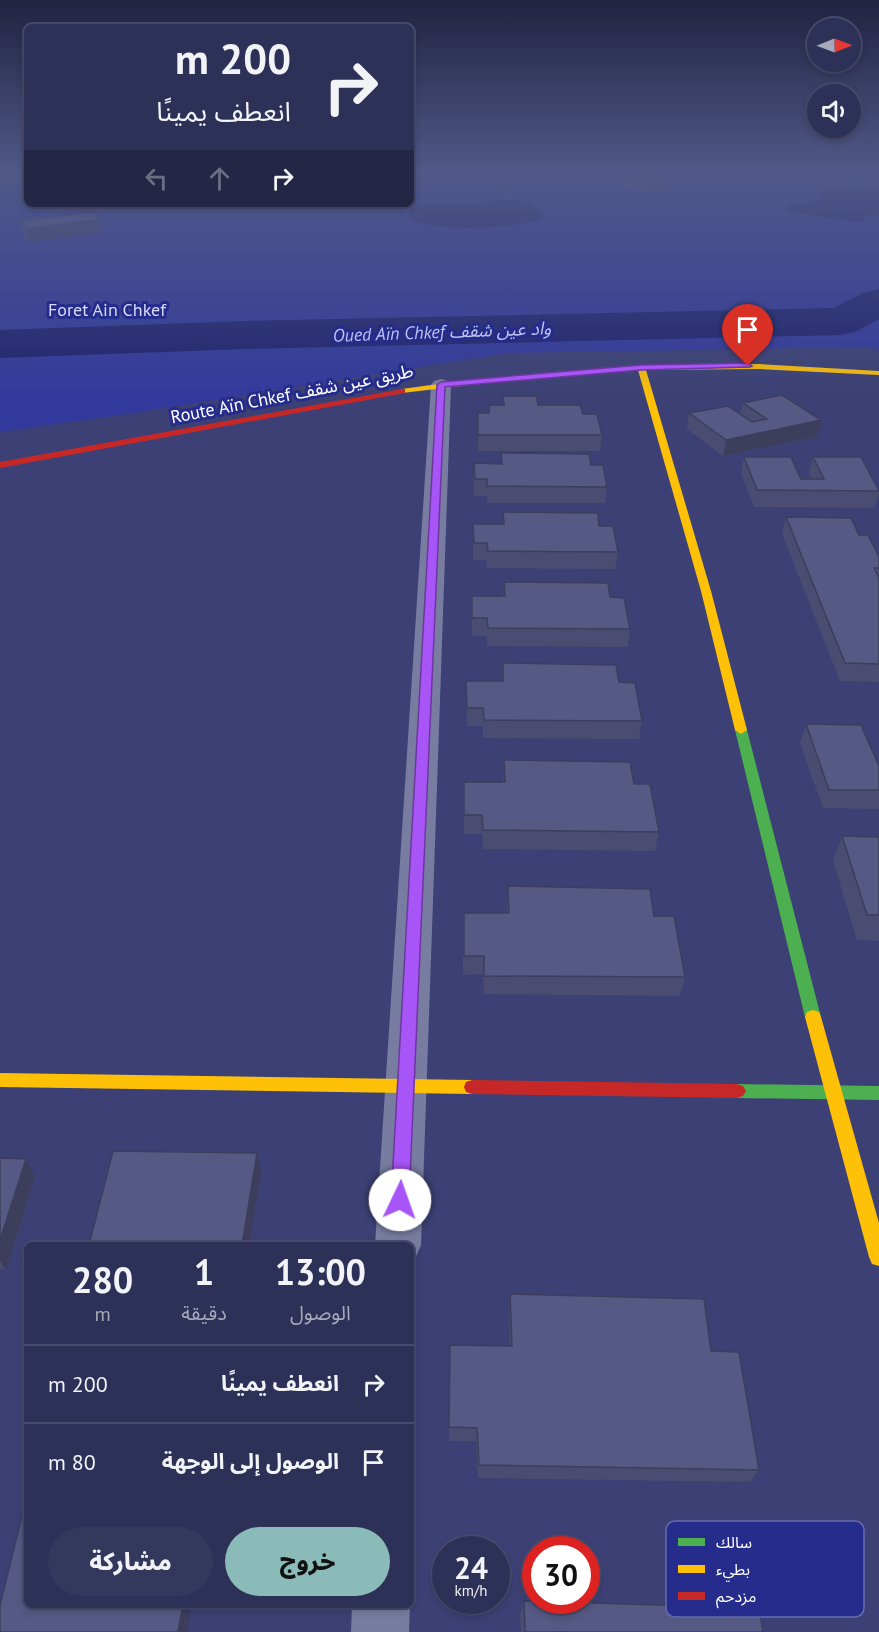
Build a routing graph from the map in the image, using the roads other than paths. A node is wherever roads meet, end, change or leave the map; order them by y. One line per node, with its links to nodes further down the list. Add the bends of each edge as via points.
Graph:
1 (641, 367): 2 (street, Route Aïn Chkef طريق عين شقف, via 771,365); 3 (street, Route Aïn Chkef طريق عين شقف); 7 (street, via 706,591)
2 (879, 373)
3 (441, 385): 4 (street, Route Aïn Chkef طريق عين شقف); 6 (street)
4 (0, 465)
5 (0, 1080): 6 (street)
6 (405, 1088): 7 (street); 9 (street)
7 (832, 1092): 8 (street); 10 (street)
8 (879, 1093)
9 (398, 1242)
10 (879, 1257)
11 (381, 1608): 12 (street)
12 (380, 1632)

